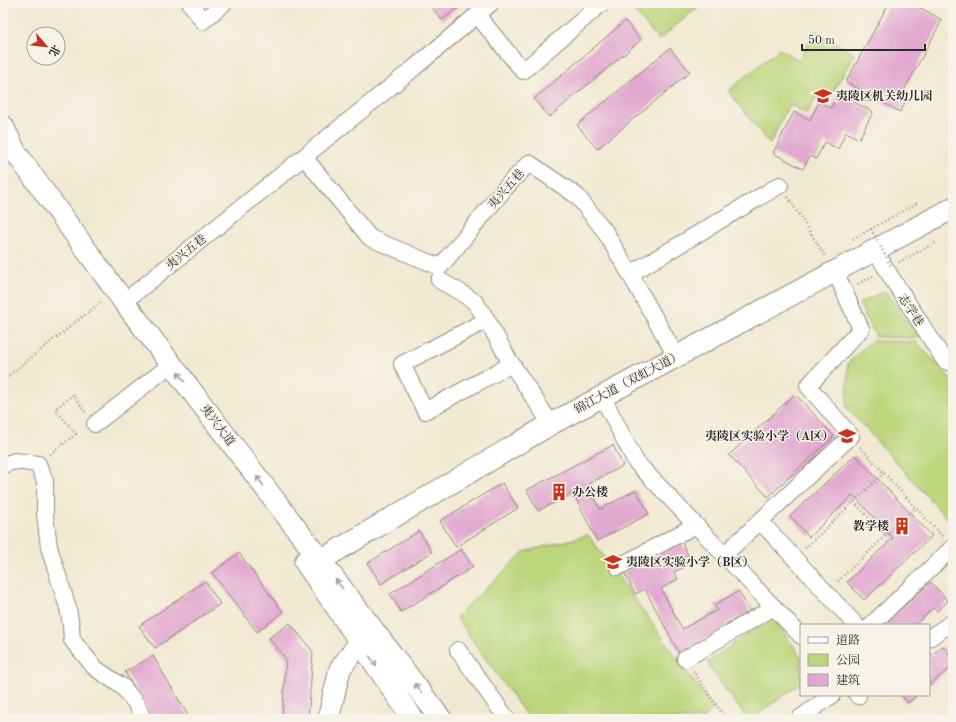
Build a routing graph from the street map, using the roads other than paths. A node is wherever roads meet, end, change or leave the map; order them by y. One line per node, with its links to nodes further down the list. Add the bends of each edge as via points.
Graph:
1 (190, 3): 2 (street, via 203,21)
2 (224, 3)
3 (491, 3): 5 (street, 夷兴五巷)
4 (602, 3): 5 (street, via 523,71)
5 (477, 15): 8 (street, 夷兴五巷)
6 (3, 126): 15 (main road, 夷兴大道, via 16,153)
7 (3, 155): 15 (main road, 夷兴大道)
8 (304, 157): 13 (street, 夷兴五巷, via 370,238 440,268 529,163 577,196 604,230); 15 (street, 夷兴五巷)
9 (780, 185): 13 (street)
10 (953, 208): 11 (main road, 锦江大道（双虹大道）)
11 (875, 250): 12 (main road, 锦江大道（双虹大道）); 18 (street, 志学巷, via 945,361)
12 (835, 271): 17 (main road, 锦江大道（双虹大道）); 25 (street, via 861,329 808,386 851,436)
13 (630, 274): 17 (street, 夷兴五巷)
14 (439, 280): 16 (street, via 475,302)
15 (115, 300): 20 (main road, 夷兴大道); 29 (main road, 夷兴大道, one-way to 15)
16 (487, 320): 19 (street); 19 (street, via 402,364 425,412)
17 (676, 356): 21 (main road, 锦江大道（双虹大道）)
18 (953, 363)
19 (512, 364): 23 (street)
20 (160, 373): 22 (street); 29 (main road, 夷兴大道)
21 (602, 396): 23 (main road, 锦江大道（双虹大道）); 26 (street, via 636,462)
22 (95, 424)
23 (551, 424): 29 (main road, 锦江大道（双虹大道）)
24 (3, 465): 41 (street, via 15,461 38,464 45,481 45,515 49,547 68,608 72,640 95,668 123,686 137,705)
25 (760, 521): 28 (street); 33 (street)
26 (696, 525): 28 (street); 30 (street)
27 (952, 548): 34 (street)
28 (724, 555): 31 (street)
29 (315, 564): 37 (main road, 夷兴大道); 44 (main road, 夷兴大道, one-way to 29)
30 (618, 567)
31 (774, 607): 35 (street); 39 (street)
32 (953, 623): 36 (street)
33 (855, 624)
34 (872, 624)
35 (800, 635)
36 (930, 637)
37 (360, 642): 42 (main road, via 340,669); 43 (main road, 夷兴大道, one-way to 43)
38 (458, 650): 45 (street)
39 (685, 659)
40 (831, 696): 46 (street)
41 (143, 719)
42 (329, 719)
43 (413, 719)
44 (441, 719)
45 (507, 719)
46 (799, 719)

